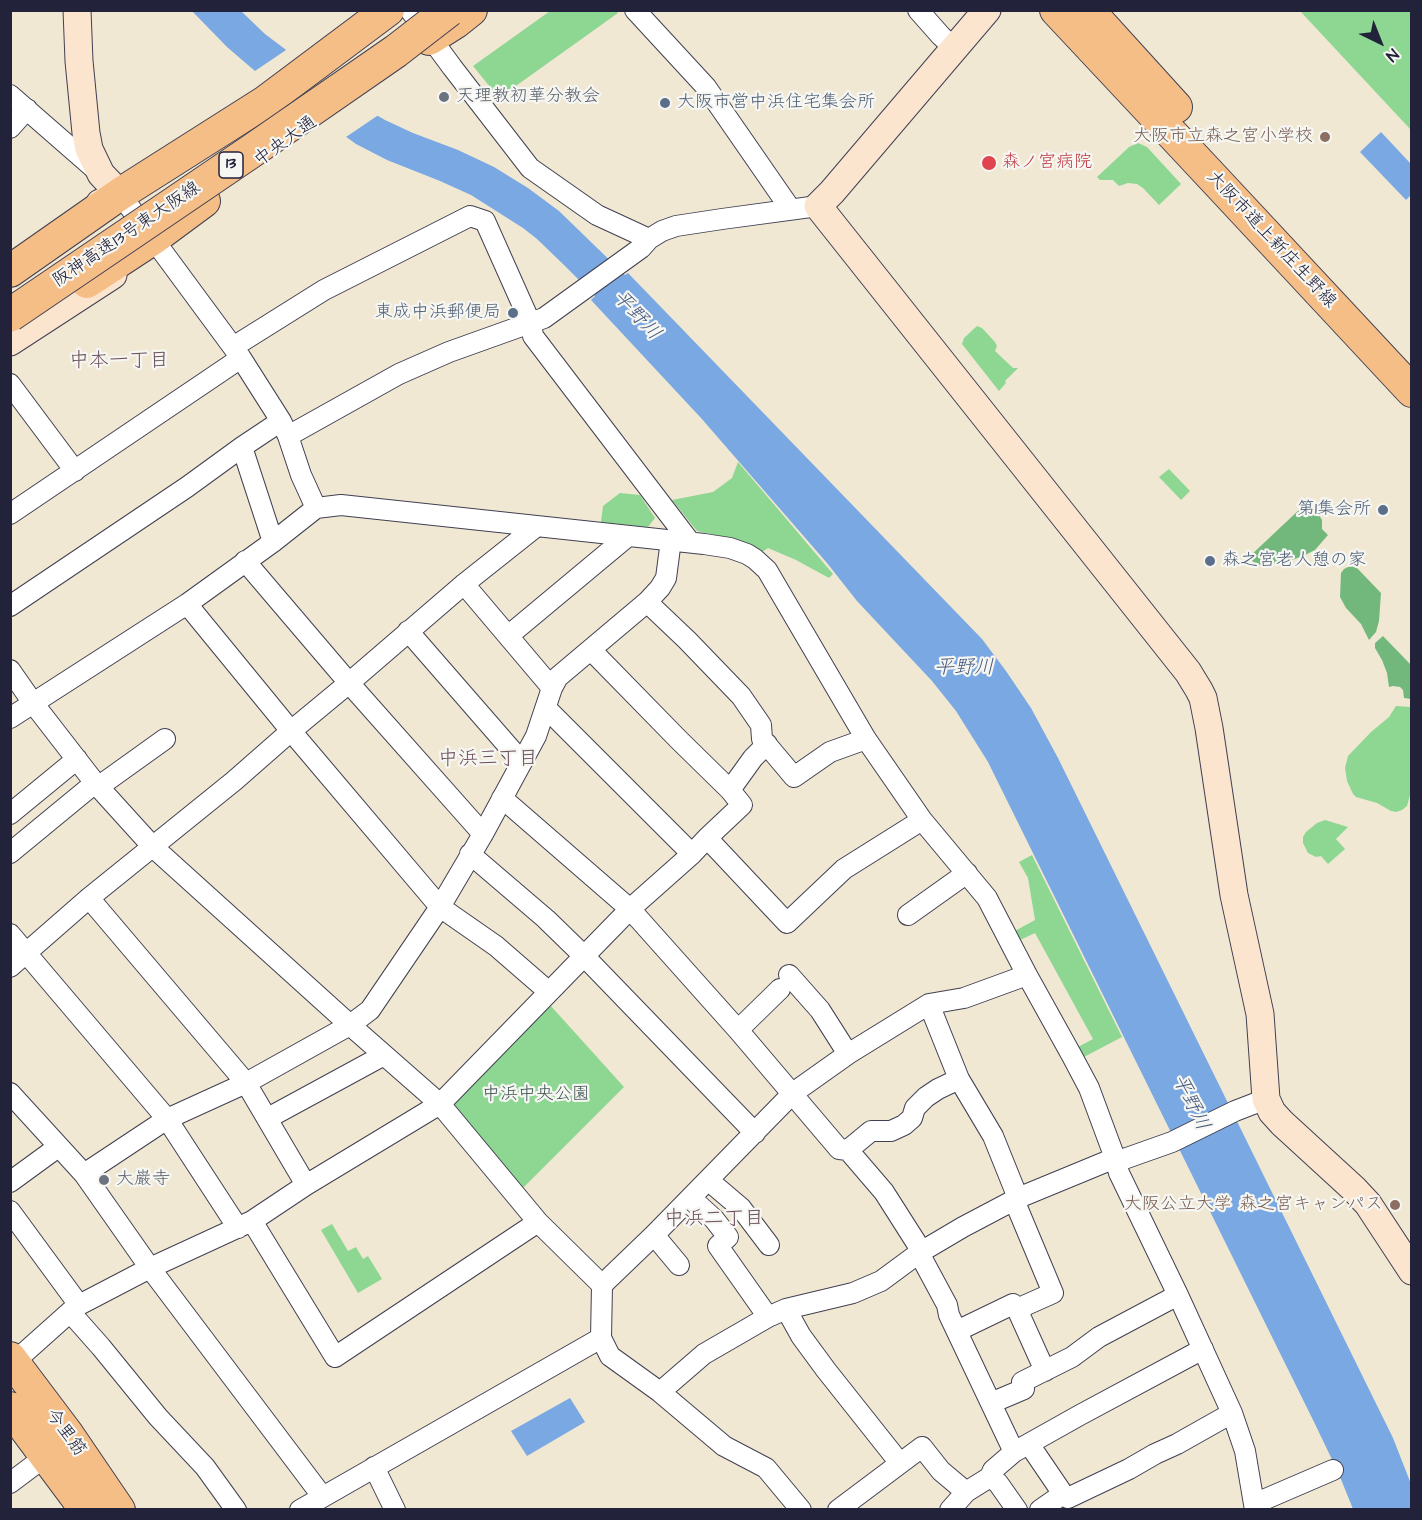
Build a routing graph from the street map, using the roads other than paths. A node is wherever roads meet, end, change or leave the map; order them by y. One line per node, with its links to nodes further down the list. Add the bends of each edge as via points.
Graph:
1 (76, 10): 16 (street, via 89,149)
2 (388, 10): 16 (main road, via 265,102)
3 (411, 10): 11 (street); 22 (highway, 阪神高速13号東大阪線 / 13)
4 (449, 10): 23 (highway, 阪神高速13号東大阪線 / 13, bridge, via 396,51)
5 (471, 10): 11 (main road, 中央大通)
6 (635, 10): 18 (street, via 706,87)
7 (918, 10): 12 (street)
8 (987, 10): 12 (street)
9 (1056, 10): 30 (main road, 大阪市道上新庄生野線)
10 (1088, 10): 28 (main road, 大阪市道上新庄生野線)
11 (430, 38): 19 (main road, 中央大通); 20 (street, via 535,172 597,215)
12 (956, 49): 17 (street)
13 (10, 95): 14 (street)
14 (27, 109): 15 (street); 16 (street)
15 (10, 128)
16 (110, 184): 19 (street); 21 (main road)
17 (818, 206): 18 (street); 91 (street, via 1199,690 1209,728 1234,895 1260,1014)
18 (788, 210): 20 (street, via 676,226)
19 (154, 238): 25 (main road, 中央大通); 26 (street, via 108,279); 27 (street)
20 (649, 239): 24 (street, via 586,289)
21 (17, 262)
22 (10, 287)
23 (10, 315)
24 (531, 324): 27 (street, via 485,220 470,216 324,290); 31 (street, via 448,352); 38 (street, via 534,336)
25 (10, 332)
26 (10, 342)
27 (237, 352): 31 (street); 33 (street)
28 (1412, 361)
29 (10, 384): 33 (street)
30 (1412, 391)
31 (285, 429): 32 (street); 34 (street)
32 (242, 447): 39 (street); 44 (street)
33 (75, 471): 35 (street)
34 (316, 508): 36 (street, via 341,505); 39 (street)
35 (10, 514)
36 (537, 526): 37 (street); 41 (street)
37 (628, 536): 38 (street); 46 (street)
38 (681, 541): 42 (street, via 666,578); 56 (street, via 730,548 747,554 767,570)
39 (273, 542): 40 (street)
40 (245, 561): 43 (street); 49 (street)
41 (464, 584): 45 (street); 46 (street)
42 (647, 602): 47 (street); 57 (street, via 741,696 761,725 762,739)
43 (187, 604): 51 (street); 54 (street)
44 (10, 606)
45 (408, 631): 49 (street); 59 (street)
46 (508, 636): 50 (street)
47 (591, 650): 50 (street, via 558,677); 61 (street)
48 (10, 670): 51 (street)
49 (349, 683): 54 (street); 65 (street)
50 (552, 688): 52 (street)
51 (33, 703): 53 (street); 58 (street)
52 (546, 708): 59 (street); 70 (street)
53 (10, 718)
54 (291, 731): 67 (street); 73 (street)
55 (165, 739): 60 (street)
56 (866, 740): 57 (street, via 830,752 794,777); 64 (street)
57 (767, 744): 61 (street)
58 (76, 759): 60 (street); 63 (street)
59 (522, 762): 62 (street)
60 (97, 785): 67 (street); 68 (street)
61 (730, 789): 66 (street, via 742,805)
62 (502, 798): 65 (street); 74 (street)
63 (10, 814)
64 (922, 820): 66 (street, via 844,869 787,923); 71 (street)
65 (483, 834): 69 (street)
66 (707, 838): 70 (street)
67 (153, 847): 72 (street); 83 (street)
68 (10, 853)
69 (470, 854): 73 (street); 78 (street)
70 (692, 854): 74 (street)
71 (967, 873): 75 (street); 80 (street, via 987,898)
72 (89, 898): 77 (street); 88 (street)
73 (440, 908): 81 (street, via 496,946); 83 (street, via 370,1010)
74 (630, 909): 78 (street); 84 (street)
75 (908, 915)
76 (10, 934): 77 (street)
77 (27, 953): 79 (street); 93 (street)
78 (584, 956): 81 (street); 95 (street)
79 (10, 967)
80 (1027, 975): 82 (street, via 964,998); 98 (street, via 1089,1088)
81 (549, 993): 92 (street)
82 (929, 1004): 86 (street); 87 (street)
83 (350, 1025): 85 (street); 88 (street)
84 (738, 1030): 86 (street, via 785,982 820,1010); 90 (street)
85 (384, 1054): 92 (street); 94 (street)
86 (848, 1054): 90 (street)
87 (958, 1079): 97 (street, via 926,1097 904,1125 891,1131 871,1131); 104 (street, via 993,1136)
88 (246, 1083): 93 (street); 94 (street)
89 (10, 1093): 96 (street)
90 (793, 1093): 95 (street); 97 (street, via 839,1149)
91 (1266, 1099): 98 (street, via 1172,1142 1124,1160); 113 (street, via 1282,1123 1368,1204)
92 (440, 1104): 102 (street); 106 (street)
93 (167, 1119): 99 (street); 107 (street)
94 (268, 1119): 102 (street)
95 (755, 1132): 100 (street)
96 (58, 1147): 99 (street); 101 (street)
97 (848, 1150): 110 (street, via 884,1192)
98 (1115, 1158): 104 (street); 115 (street)
99 (84, 1174): 112 (street)
100 (708, 1180): 103 (street); 109 (street, via 741,1208)
101 (10, 1182)
102 (306, 1185): 107 (street)
103 (691, 1198): 108 (street); 119 (street, via 728,1237 718,1246)
104 (1018, 1198): 110 (street); 118 (street, via 1017,1207 1053,1293)
105 (10, 1211): 116 (street)
106 (538, 1222): 107 (street, via 334,1357); 114 (street)
107 (245, 1225): 112 (street)
108 (654, 1235): 111 (street); 114 (street)
109 (769, 1245)
110 (919, 1253): 117 (street, via 882,1281 854,1293); 120 (street)
111 (680, 1265)
112 (150, 1268): 116 (street); 138 (street)
113 (1412, 1271)
114 (602, 1285): 121 (street)
115 (1178, 1295): 122 (street); 124 (street)
116 (75, 1308): 123 (street); 142 (street, via 100,1347)
117 (786, 1309): 119 (street); 131 (street, via 826,1370)
118 (1017, 1309): 120 (street, via 1013,1304); 124 (street)
119 (768, 1317): 125 (street, via 704,1354)
120 (957, 1331): 126 (street)
121 (601, 1338): 125 (street, via 610,1356); 132 (street)
122 (1203, 1349): 128 (street); 129 (street)
123 (12, 1360): 141 (main road, 今里筋)
124 (1045, 1371): 126 (street, via 1022,1382 1024,1389)
125 (660, 1392): 145 (street, via 724,1446 766,1468)
126 (992, 1403): 129 (street)
127 (10, 1408): 130 (main road, 今里筋)
128 (1232, 1413): 137 (street, via 1129,1469 1068,1498); 139 (street, via 1245,1451)
129 (1022, 1448): 134 (street, via 993,1470); 137 (street)
130 (46, 1456): 135 (street); 140 (main road, 今里筋)
131 (899, 1462): 136 (street, via 922,1447 941,1471); 146 (street)
132 (374, 1467): 138 (street); 144 (street)
133 (1333, 1470): 139 (street)
134 (990, 1477): 136 (street); 148 (street)
135 (10, 1483)
136 (966, 1492): 147 (street)
137 (1063, 1494): 149 (street)
138 (322, 1496): 143 (street)
139 (1254, 1507)
140 (86, 1509)
141 (120, 1509)
142 (237, 1509)
143 (300, 1509)
144 (395, 1509)
145 (801, 1509)
146 (838, 1509)
147 (950, 1509)
148 (1017, 1509)
149 (1041, 1509)

